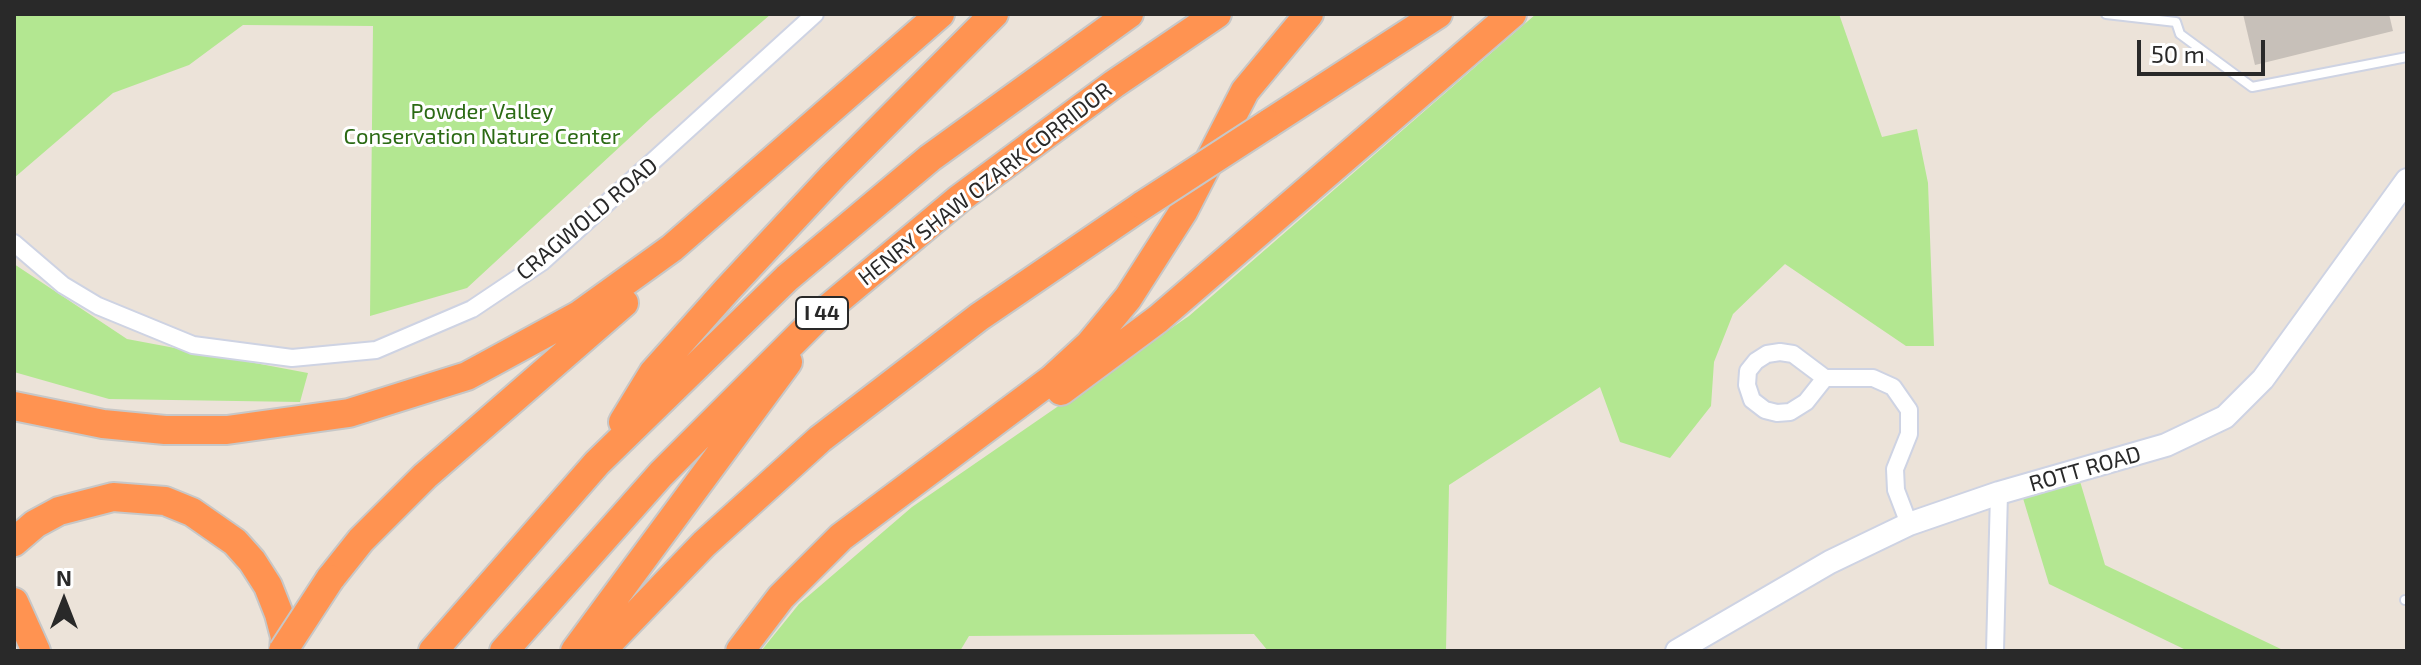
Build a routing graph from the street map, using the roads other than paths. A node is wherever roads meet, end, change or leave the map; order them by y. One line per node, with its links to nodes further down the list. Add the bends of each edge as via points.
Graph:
1 (815, 14): 13 (street, CRAGWOLD ROAD, via 542,262 472,309 376,350 292,358 193,345 98,306 63,285)
2 (940, 14): 14 (highway)
3 (994, 14): 18 (highway, via 843,166 653,373)
4 (1129, 14): 18 (highway, I 44, via 1006,100 858,217 719,342)
5 (1217, 14): 15 (highway, HENRY SHAW OZARK CORRIDOR / I 44, via 971,189)
6 (1309, 14): 19 (highway, via 1245,91 1183,212 1128,298 1052,379)
7 (1438, 14): 29 (highway, bridge, via 979,317 820,439 704,544)
8 (1512, 14): 19 (highway, via 1158,319 1026,416)
9 (2106, 14): 10 (lane)
10 (2175, 18): 11 (lane, via 2180,34 2252,87)
11 (2407, 57)
12 (2407, 180): 20 (street, ROTT ROAD, via 2263,379 2225,417 2166,445)
13 (14, 243)
14 (672, 248): 17 (highway, via 525,347 467,376 349,413 227,430 165,430); 25 (highway, bridge, via 629,298 361,540)
15 (820, 315): 27 (highway, HENRY SHAW OZARK CORRIDOR / I 44, via 661,474); 28 (highway, via 747,422)
16 (1825, 378): 16 (street, via 1793,354 1780,352 1756,361 1747,385 1752,400 1765,410 1790,412); 21 (street, via 1873,378 1893,387 1909,410 1909,434 1895,469 1896,490)
17 (14, 406)
18 (597, 463): 26 (highway, I 44)
19 (934, 469): 30 (highway, via 841,537 808,568)
20 (1999, 493): 21 (street, ROTT ROAD); 32 (street)
21 (1909, 524): 31 (street, ROTT ROAD, via 1830,562)
22 (14, 542): 25 (highway, via 59,511 113,497 165,501 214,524 252,561 279,614)
23 (14, 602): 24 (highway)
24 (36, 651)
25 (284, 651)
26 (433, 651)
27 (504, 651)
28 (575, 651)
29 (601, 651)
30 (740, 651)
31 (1677, 651)
32 (1995, 651)

